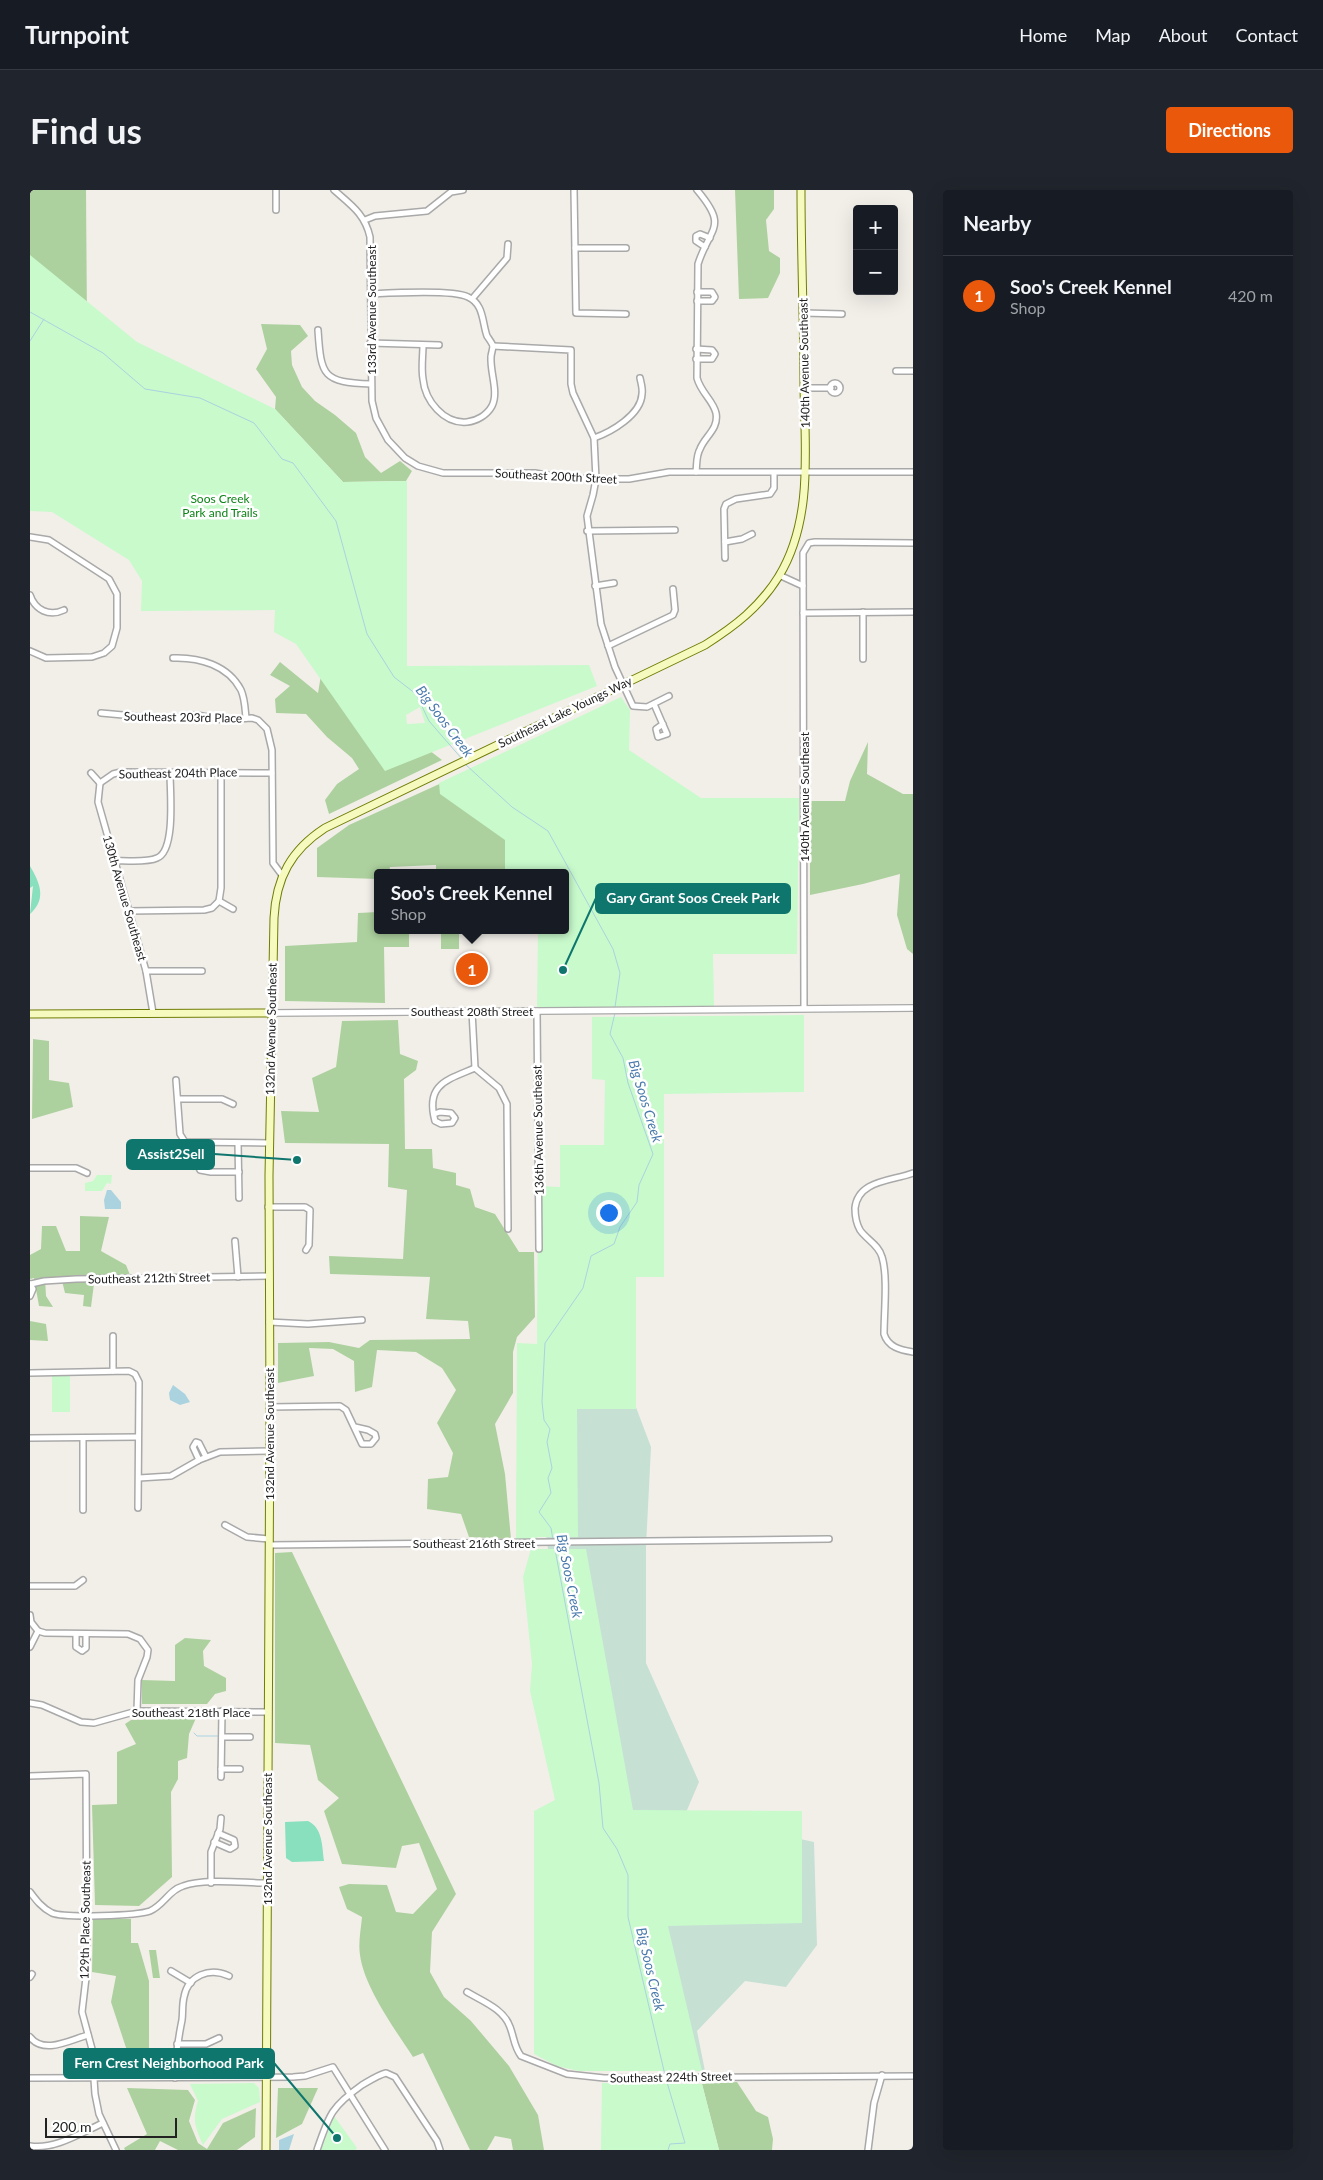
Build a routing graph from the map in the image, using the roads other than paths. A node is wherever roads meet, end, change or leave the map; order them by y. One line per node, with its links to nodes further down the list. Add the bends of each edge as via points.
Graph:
1 (276, 190): 8 (street)
2 (334, 190): 9 (street)
3 (463, 190): 7 (street)
4 (574, 190): 13 (street)
5 (697, 190): 10 (street, via 712,209 715,219)
6 (801, 190): 19 (main road, 140th Avenue Southeast)
7 (451, 191): 9 (street, via 428,211 375,216)
8 (276, 210)
9 (365, 220): 16 (street, 133rd Avenue Southeast, via 370,237)
10 (710, 238): 12 (street); 12 (street, via 700,234 696,236 696,241)
11 (508, 244): 17 (street, via 507,258)
12 (705, 247): 15 (street, via 698,264)
13 (575, 248): 14 (street); 20 (street, via 576,313)
14 (626, 248)
15 (697, 292): 18 (street); 18 (street, via 712,292 715,296 712,301)
16 (370, 294): 17 (street, via 458,294); 23 (street, 133rd Avenue Southeast)
17 (472, 299): 26 (street, via 483,315)
18 (697, 301): 27 (street)
19 (804, 313): 21 (street); 33 (main road, 140th Avenue Southeast)
20 (626, 314)
21 (842, 314)
22 (318, 330): 32 (street, via 320,356 326,373 332,379 345,383)
23 (370, 343): 24 (street); 32 (street, 133rd Avenue Southeast)
24 (423, 345): 25 (street); 26 (street, via 423,380 429,398 453,421 474,421 492,406 495,394 491,367)
25 (438, 345)
26 (493, 346): 35 (street, via 571,350 570,384)
27 (696, 349): 28 (street); 28 (street, via 712,350 715,354 712,359)
28 (696, 359): 36 (street, via 700,389 711,402 716,415 712,433 700,447)
29 (913, 370): 30 (street)
30 (896, 371)
31 (640, 378): 35 (street, via 642,394 636,409 613,429)
32 (371, 384): 40 (street, Southeast 200th Street, via 376,418 388,440 418,466 443,473 535,473)
33 (804, 388): 34 (street); 39 (main road, 140th Avenue Southeast)
34 (831, 388)
35 (594, 438): 40 (street)
36 (696, 472): 38 (street, Southeast 200th Street); 40 (street, Southeast 200th Street)
37 (913, 472): 39 (street, Southeast 200th Street)
38 (774, 473): 39 (street, Southeast 200th Street); 46 (street, via 774,488 770,494 736,499 726,504)
39 (805, 473): 44 (main road, 140th Avenue Southeast, via 802,514)
40 (596, 479): 42 (street, via 587,516)
41 (675, 530): 42 (street)
42 (587, 531): 51 (street)
43 (752, 534): 46 (street)
44 (796, 536): 49 (main road, Southeast Lake Youngs Way)
45 (30, 537): 60 (street, via 48,540 102,573 117,594 117,628 112,646 104,653 92,657 46,658)
46 (725, 542): 48 (street)
47 (913, 543): 52 (street, 140th Avenue Southeast, via 809,543 803,553)
48 (726, 558)
49 (779, 575): 52 (street); 63 (main road, Southeast Lake Youngs Way, via 757,605 736,625 704,645)
50 (614, 582): 51 (street)
51 (596, 586): 59 (street, via 600,624)
52 (803, 586): 58 (street, 140th Avenue Southeast)
53 (673, 589): 59 (street, via 673,616)
54 (30, 595): 55 (street, via 41,610 56,613)
55 (64, 610)
56 (863, 612): 57 (street); 58 (street); 62 (street)
57 (913, 612)
58 (803, 613): 81 (street, 140th Avenue Southeast)
59 (608, 646): 63 (street)
60 (30, 651)
61 (173, 658): 67 (street, via 207,661 222,670 240,690)
62 (863, 659)
63 (623, 684): 65 (street, via 634,706 642,708); 75 (main road, Southeast Lake Youngs Way, via 325,828 303,844)
64 (669, 696): 65 (street)
65 (654, 704): 68 (street)
66 (102, 713): 67 (street, Southeast 203rd Place, via 167,719 197,715 223,720)
67 (246, 718): 72 (street, Southeast 203rd Place, via 264,724 270,736)
68 (663, 724)
69 (221, 772): 71 (street, Southeast 204th Place); 72 (street, Southeast 204th Place); 76 (street, via 221,888)
70 (91, 773): 73 (street)
71 (170, 773): 73 (street, Southeast 204th Place, via 121,772); 74 (street, via 169,839 163,854 155,859)
72 (272, 773): 75 (street, via 273,863)
73 (100, 783): 74 (street, 130th Avenue Southeast, via 98,802)
74 (115, 860): 78 (street, 130th Avenue Southeast)
75 (282, 875): 86 (main road, 132nd Avenue Southeast, via 275,900)
76 (218, 901): 77 (street); 78 (street, via 212,908 204,910)
77 (233, 909)
78 (129, 911): 79 (street, 130th Avenue Southeast)
79 (146, 971): 80 (street); 85 (street, 130th Avenue Southeast)
80 (202, 971)
81 (804, 1008): 82 (street, Southeast 208th Street); 83 (street, Southeast 208th Street)
82 (913, 1008)
83 (537, 1011): 84 (street, Southeast 208th Street); 104 (street, 136th Avenue Southeast)
84 (472, 1012): 86 (street, Southeast 208th Street); 88 (street)
85 (153, 1013): 86 (main road, Southeast 208th Street); 87 (main road, Southeast 208th Street)
86 (271, 1013): 95 (main road, 132nd Avenue Southeast)
87 (30, 1014)
88 (475, 1068): 92 (street, via 438,1086 433,1097); 102 (street, via 499,1088 507,1104)
89 (176, 1080): 90 (street)
90 (178, 1099): 91 (street, via 222,1099); 93 (street, via 182,1140)
91 (233, 1104)
92 (434, 1114)
93 (196, 1143): 94 (street); 97 (street, via 196,1164 200,1170)
94 (238, 1143): 95 (street); 97 (street)
95 (269, 1143): 101 (main road, 132nd Avenue Southeast)
96 (30, 1168): 99 (street, via 76,1168)
97 (239, 1172): 100 (street)
98 (913, 1173): 113 (street, via 864,1189 859,1195 855,1217 857,1226 876,1245 883,1259 886,1341)
99 (87, 1174)
100 (239, 1198)
101 (268, 1207): 105 (street, via 305,1206 310,1210 309,1246); 106 (main road, 132nd Avenue Southeast)
102 (508, 1229)
103 (235, 1241): 107 (street)
104 (539, 1249)
105 (306, 1250)
106 (269, 1276): 107 (street, Southeast 212th Street); 111 (main road, 132nd Avenue Southeast)
107 (238, 1277): 108 (street, Southeast 212th Street, via 76,1279)
108 (30, 1284): 109 (street, Southeast 212th Street, via 33,1292)
109 (30, 1296)
110 (362, 1320): 111 (street, via 308,1324)
111 (269, 1322): 116 (main road, 132nd Avenue Southeast)
112 (113, 1336): 114 (street)
113 (913, 1352)
114 (113, 1371): 115 (street); 118 (street, via 129,1371 139,1382)
115 (30, 1373)
116 (270, 1407): 117 (street, via 340,1406 346,1410); 121 (main road, 132nd Avenue Southeast)
117 (355, 1427)
118 (138, 1437): 120 (street); 124 (street)
119 (30, 1438): 120 (street)
120 (83, 1438): 126 (street)
121 (270, 1451): 122 (street, via 230,1450); 129 (main road, 132nd Avenue Southeast)
122 (206, 1456): 123 (street); 123 (street, via 196,1442 193,1447)
123 (199, 1460): 124 (street, via 171,1476)
124 (138, 1478): 125 (street)
125 (138, 1508)
126 (83, 1510)
127 (226, 1525): 129 (street, Southeast 216th Street, via 247,1537)
128 (829, 1539): 129 (street, Southeast 216th Street)
129 (269, 1542): 140 (main road, 132nd Avenue Southeast)
130 (83, 1580): 131 (street, via 75,1586)
131 (30, 1586)
132 (30, 1615): 133 (street)
133 (38, 1631): 134 (street); 136 (street)
134 (76, 1634): 135 (street); 135 (street, via 76,1647 82,1651 86,1648)
135 (86, 1634): 138 (street, via 128,1634 145,1644 148,1650 146,1664 138,1680)
136 (30, 1647)
137 (30, 1703): 138 (street, Southeast 218th Place, via 81,1722 94,1723)
138 (137, 1711): 139 (street, Southeast 218th Place)
139 (222, 1712): 140 (street, Southeast 218th Place); 141 (street)
140 (268, 1712): 151 (main road, 132nd Avenue Southeast)
141 (222, 1737): 142 (street); 143 (street)
142 (250, 1737)
143 (222, 1769): 144 (street); 146 (street)
144 (240, 1769)
145 (30, 1776): 153 (street, 129th Place Southeast, via 86,1774)
146 (222, 1777)
147 (221, 1818): 148 (street)
148 (218, 1833): 149 (street); 149 (street, via 234,1840 235,1846 230,1849)
149 (214, 1842): 150 (street, via 210,1858)
150 (211, 1883): 151 (street); 153 (street, via 184,1886 144,1913)
151 (267, 1883): 164 (main road, 132nd Avenue Southeast)
152 (30, 1892): 153 (street, via 53,1913)
153 (86, 1915): 158 (street, 129th Place Southeast, via 87,1969 82,2012)
154 (171, 1971): 156 (street)
155 (229, 1976): 156 (street, via 205,1972)
156 (191, 1983): 161 (street, via 184,1996)
157 (467, 1992): 162 (street, Southeast 224th Street, via 505,2017 517,2052 526,2060 576,2076)
158 (88, 2035): 159 (street, via 48,2047 41,2046); 166 (street, 129th Place Southeast)
159 (30, 2037)
160 (219, 2038): 161 (street, via 206,2044)
161 (177, 2044): 167 (street)
162 (882, 2076): 163 (street, Southeast 224th Street); 176 (street, via 874,2103)
163 (913, 2076)
164 (266, 2077): 167 (street); 168 (street, via 305,2076 333,2067); 172 (main road, 132nd Avenue Southeast)
165 (30, 2078): 166 (street)
166 (94, 2078): 167 (street); 169 (street, 129th Place Southeast)
167 (175, 2078)
168 (349, 2094): 173 (street, via 330,2115); 174 (street); 175 (street, via 382,2074 395,2077)
169 (103, 2123): 170 (street, via 56,2144); 171 (street, 129th Place Southeast)
170 (30, 2146)
171 (116, 2150)
172 (266, 2150)
173 (317, 2150)
174 (385, 2150)
175 (440, 2150)
176 (868, 2150)

